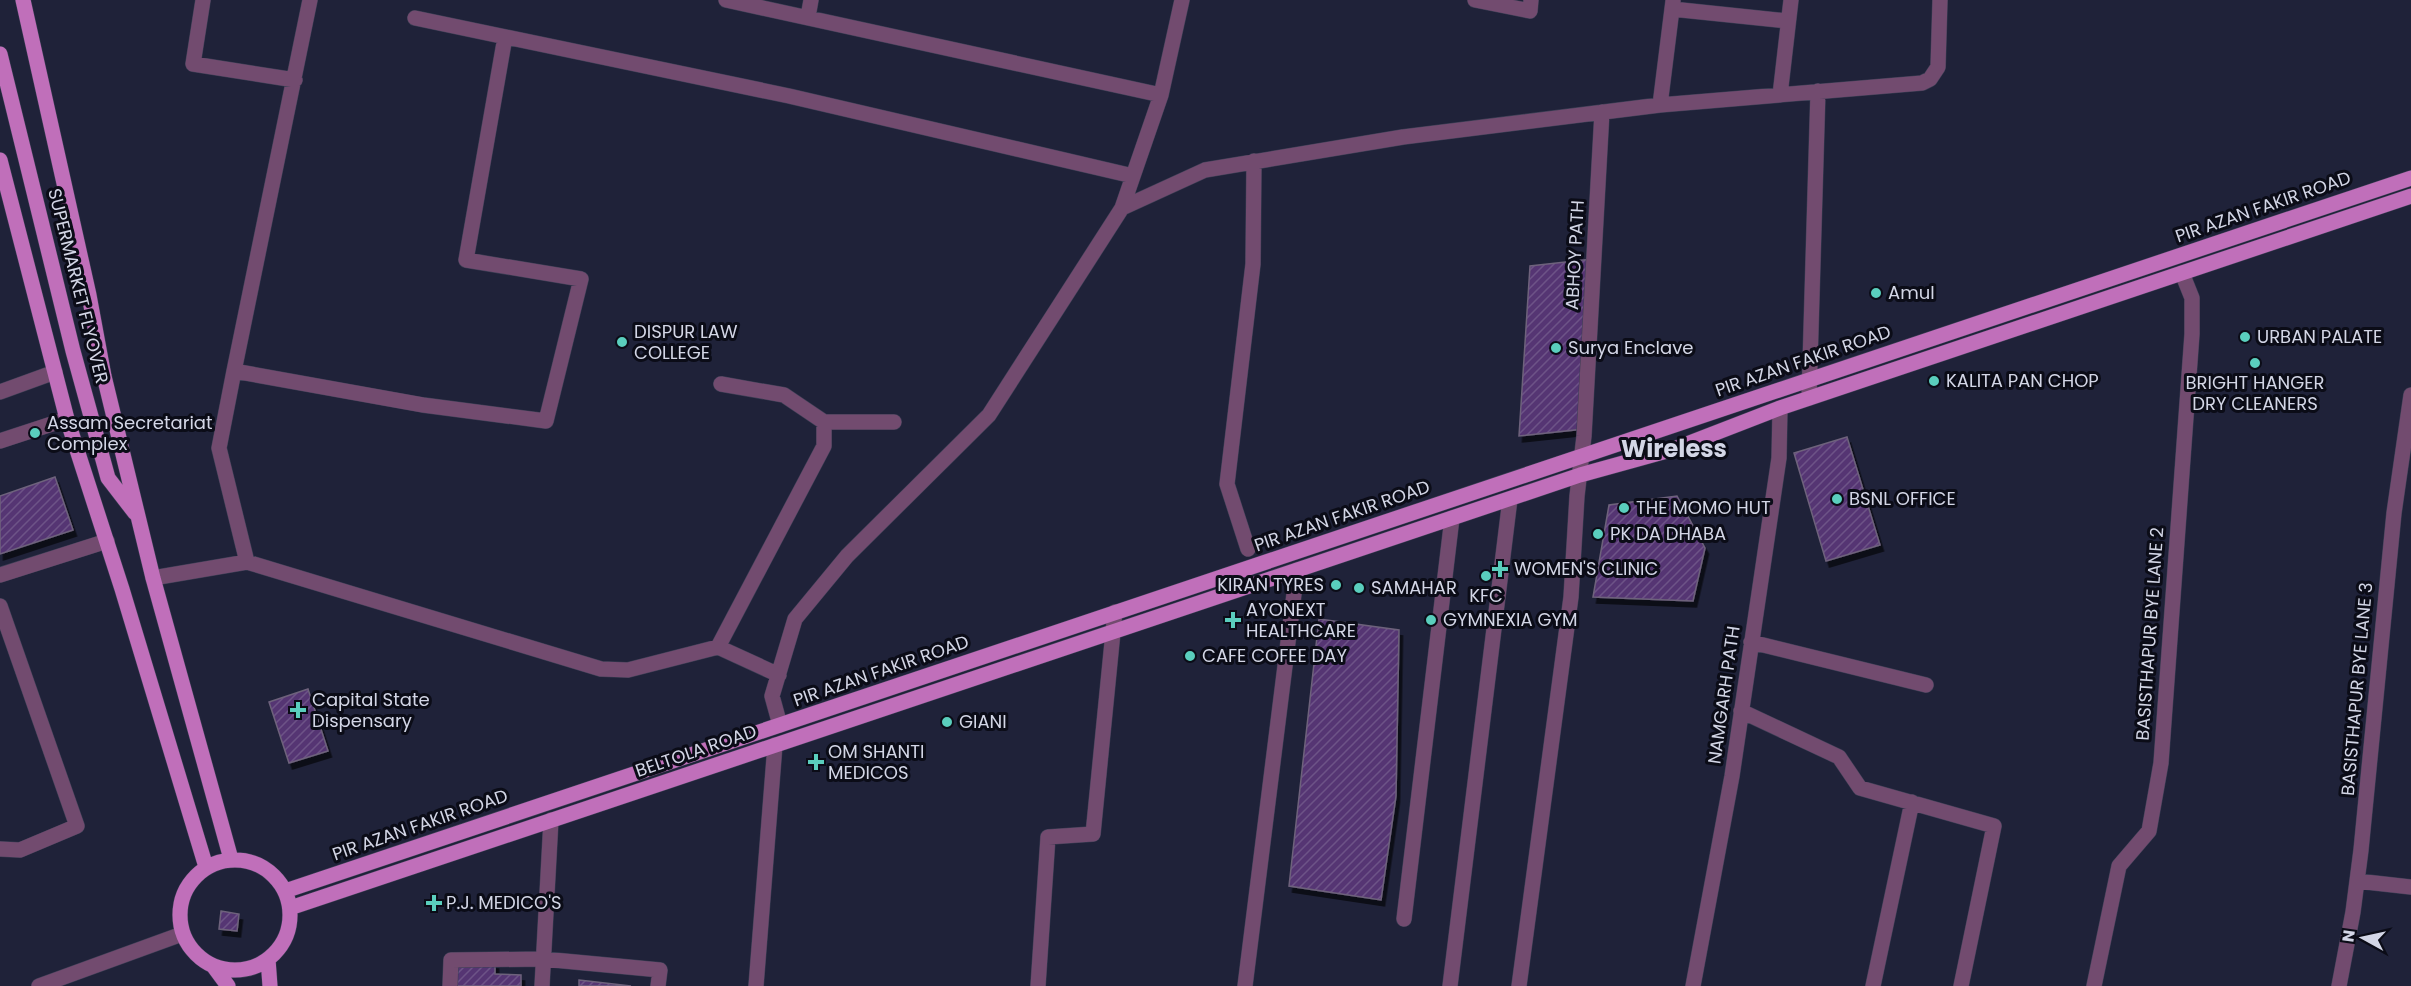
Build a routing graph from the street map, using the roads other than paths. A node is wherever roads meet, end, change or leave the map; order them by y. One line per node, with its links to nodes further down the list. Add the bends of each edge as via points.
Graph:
1 (23, 0): 45 (main road)
2 (203, 0): 17 (street, via 194,64)
3 (310, 0): 17 (street)
4 (726, 0): 12 (street)
5 (811, 0): 12 (street)
6 (1182, 0): 19 (street)
7 (1475, 0): 8 (street, via 1530,11)
8 (1531, 0)
9 (1791, 0): 14 (street)
10 (1940, 0): 18 (street, via 1938,67 1930,79)
11 (1673, 4): 14 (street); 21 (street)
12 (808, 17): 19 (street)
13 (415, 18): 15 (street)
14 (1788, 21): 20 (street)
15 (505, 37): 25 (street, via 789,96); 30 (street, via 466,260 581,279 546,421 423,405)
16 (0, 54): 45 (main road, SUPERMARKET FLYOVER, via 108,478)
17 (295, 80): 30 (street)
18 (1818, 92): 20 (street); 32 (street)
19 (1161, 95): 25 (street)
20 (1780, 95): 21 (street)
21 (1660, 105): 22 (street)
22 (1602, 112): 24 (street); 42 (street, ABHOY PATH)
23 (0, 160): 31 (main road)
24 (1254, 161): 28 (street, via 1205,170); 48 (street, via 1253,264 1227,484)
25 (1133, 176): 28 (street)
26 (2411, 178): 32 (main road, PIR AZAN FAKIR ROAD)
27 (2411, 196): 29 (main road, PIR AZAN FAKIR ROAD)
28 (1122, 208): 58 (street, via 989,415 847,556 795,619)
29 (2182, 273): 36 (main road, PIR AZAN FAKIR ROAD); 91 (street, BASISTHAPUR BYE LANE 2, via 2192,298 2192,334 2161,764 2149,831 2119,866)
30 (234, 371): 49 (street, via 219,448)
31 (54, 372): 34 (street); 38 (main road)
32 (1809, 380): 36 (street); 42 (main road, PIR AZAN FAKIR ROAD)
33 (721, 384): 39 (street, via 784,395)
34 (0, 392)
35 (2411, 394): 68 (street, BASISTHAPUR BYE LANE 3, via 2394,513)
36 (1809, 398): 37 (main road, PIR AZAN FAKIR ROAD)
37 (1780, 408): 43 (main road, PIR AZAN FAKIR ROAD, via 1674,449); 56 (street, NAMGARH PATH, via 1779,458)
38 (67, 419): 41 (street); 47 (main road)
39 (824, 422): 40 (street); 57 (street, via 824,446)
40 (894, 422)
41 (0, 441)
42 (1582, 456): 43 (street, ABHOY PATH); 54 (main road, PIR AZAN FAKIR ROAD)
43 (1580, 475): 44 (main road, PIR AZAN FAKIR ROAD); 87 (street, ABHOY PATH, via 1571,597)
44 (1510, 499): 46 (main road, PIR AZAN FAKIR ROAD); 86 (street)
45 (138, 518): 52 (main road)
46 (1452, 518): 50 (main road, PIR AZAN FAKIR ROAD); 72 (street)
47 (107, 541): 51 (street); 67 (main road)
48 (1248, 549)
49 (247, 561): 52 (street); 57 (street, via 601,669 628,670)
50 (1297, 570): 55 (main road, PIR AZAN FAKIR ROAD); 85 (street)
51 (0, 575)
52 (153, 578): 66 (main road)
53 (0, 606): 65 (street, via 77,826 20,850)
54 (1115, 612): 55 (street); 61 (main road, PIR AZAN FAKIR ROAD)
55 (1115, 631): 62 (main road, BELTOLA ROAD); 84 (street, via 1093,834 1048,837)
56 (1751, 642): 59 (street); 60 (street, NAMGARH PATH)
57 (718, 647): 58 (street)
58 (779, 675): 61 (street, via 772,696)
59 (1926, 685)
60 (1741, 711): 63 (street, via 1839,757 1860,788); 88 (street, NAMGARH PATH)
61 (780, 725): 70 (main road, PIR AZAN FAKIR ROAD)
62 (775, 745): 64 (main road, BELTOLA ROAD); 83 (street)
63 (1912, 802): 89 (street); 90 (street, via 1994,826)
64 (551, 820): 71 (main road, BELTOLA ROAD); 75 (street)
65 (0, 849)
66 (231, 859): 67 (main road); 70 (main road, via 263,867)
67 (206, 867): 73 (main road, via 192,879 182,896)
68 (2357, 881): 69 (street); 92 (street, BASISTHAPUR BYE LANE 3)
69 (2411, 887)
70 (285, 891): 71 (main road)
71 (290, 908): 74 (main road, via 289,927 281,945)
72 (1404, 919)
73 (182, 934): 76 (main road, via 189,948); 77 (street)
74 (268, 959): 76 (main road, via 242,970); 79 (main road)
75 (543, 959): 80 (street, via 451,960); 81 (street); 82 (street, via 660,970)
76 (214, 967): 78 (main road)
77 (39, 986)
78 (228, 986)
79 (270, 986)
80 (450, 986)
81 (542, 986)
82 (658, 986)
83 (756, 986)
84 (1038, 986)
85 (1245, 986)
86 (1450, 986)
87 (1519, 986)
88 (1693, 986)
89 (1873, 986)
90 (1961, 986)
91 (2094, 986)
92 (2339, 986)

